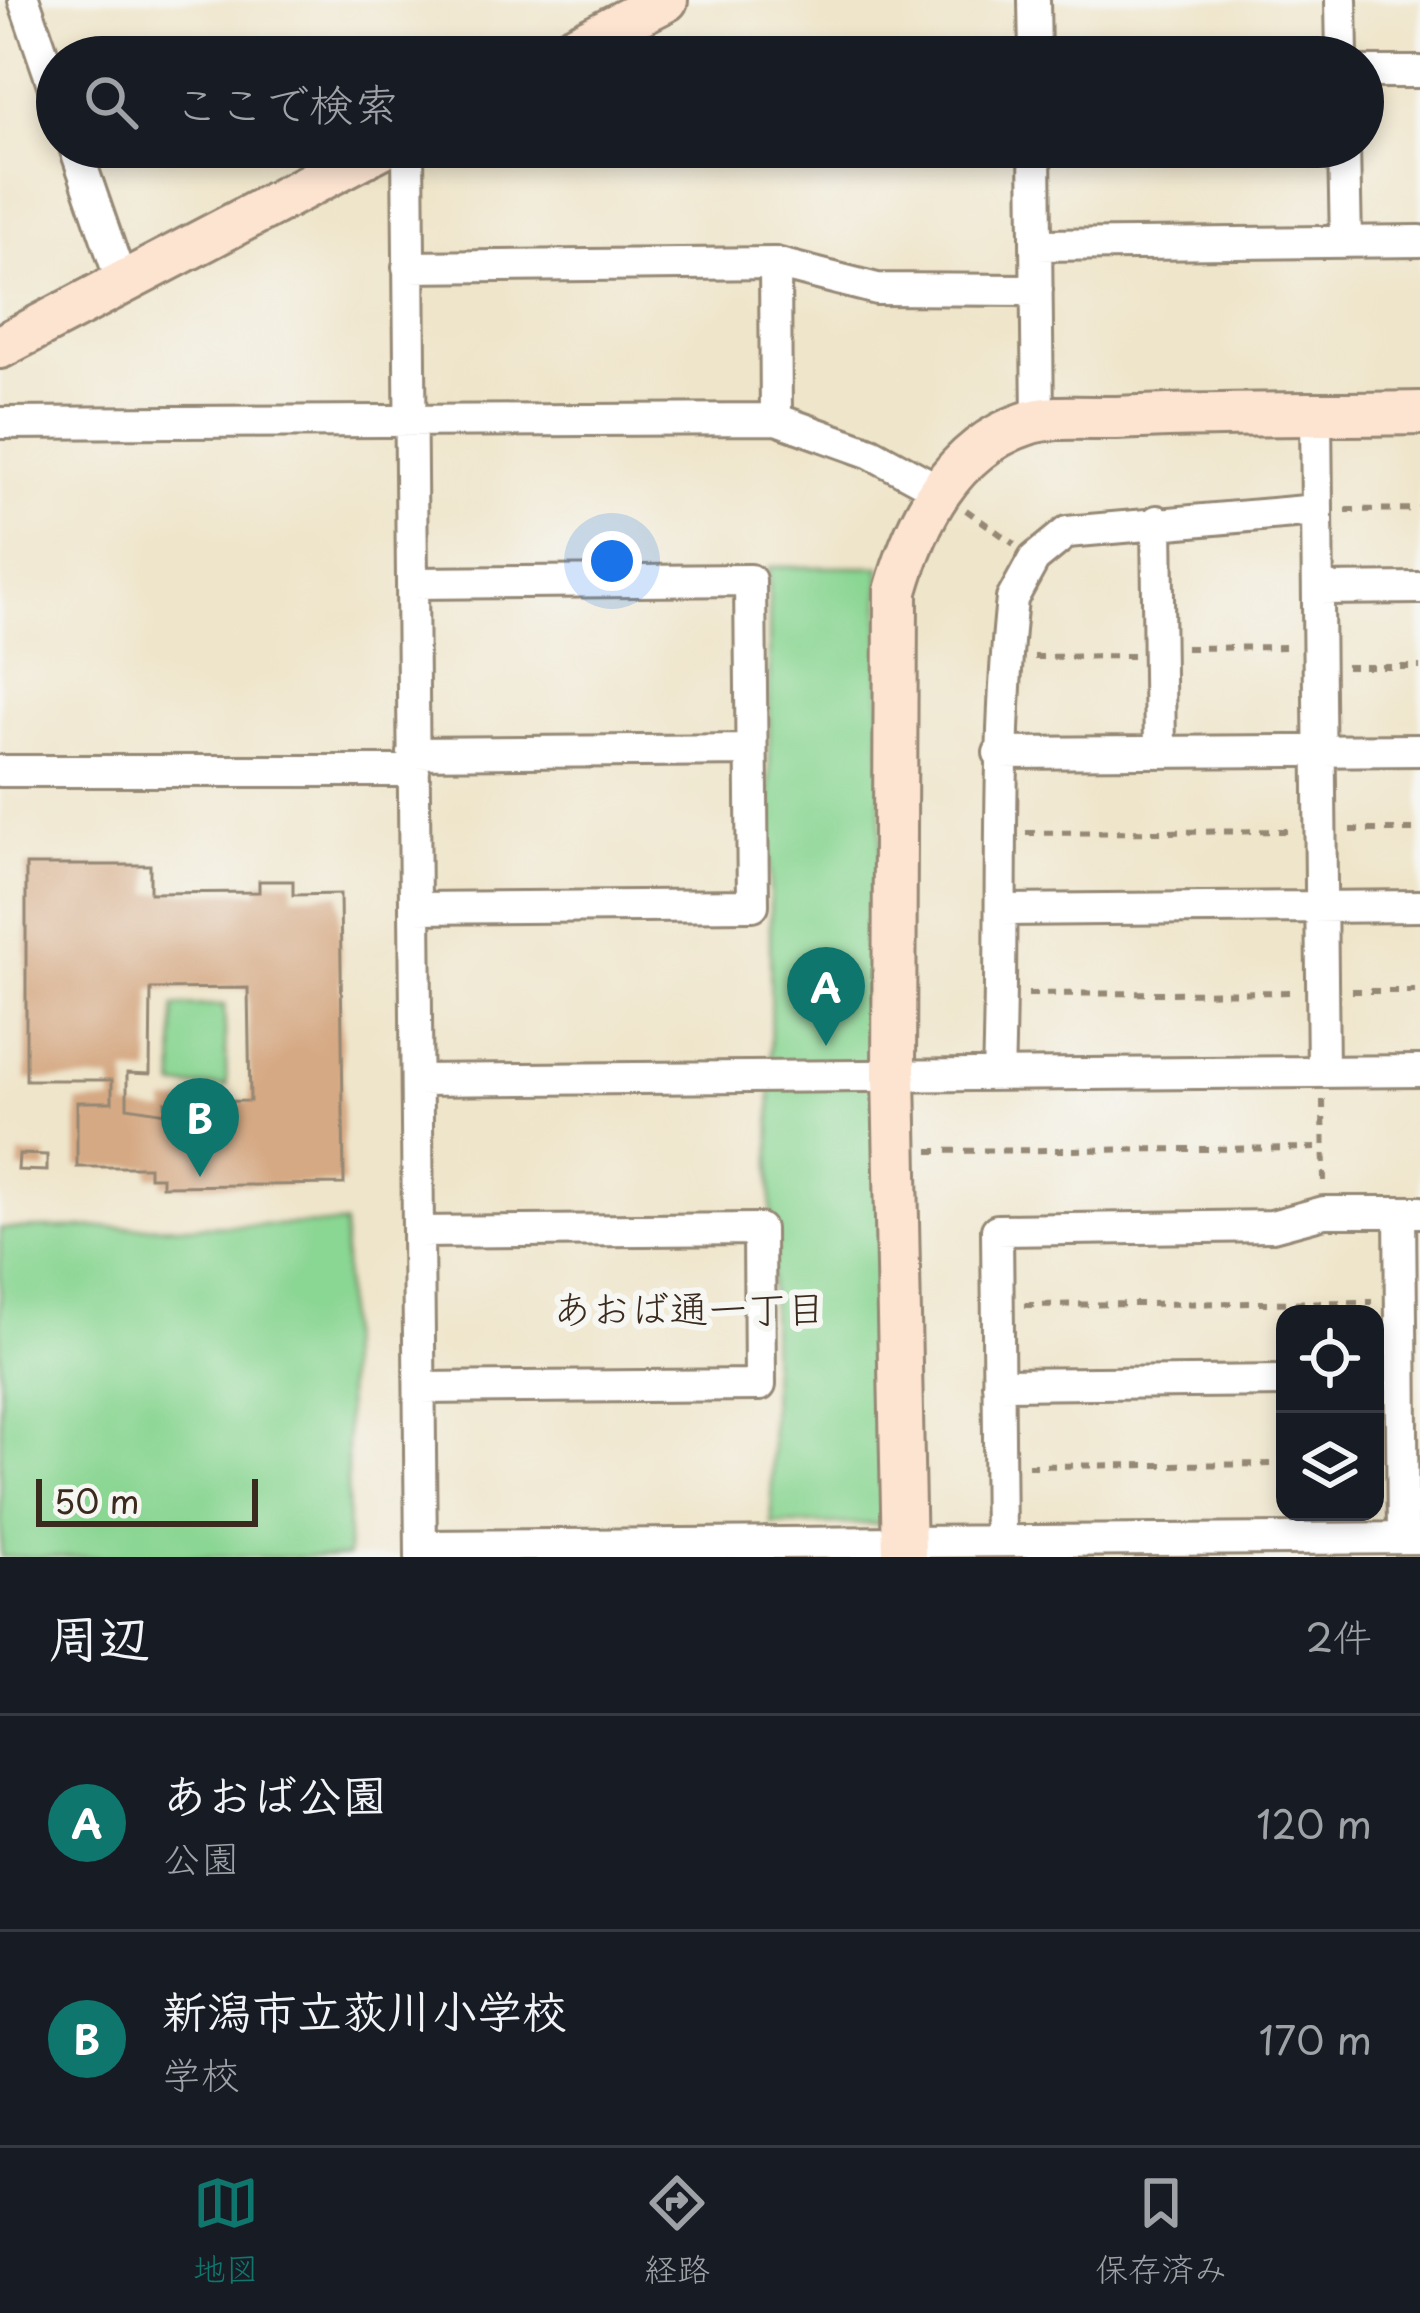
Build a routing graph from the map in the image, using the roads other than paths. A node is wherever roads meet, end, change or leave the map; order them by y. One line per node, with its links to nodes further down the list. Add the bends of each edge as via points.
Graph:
1 (24, 0): 5 (street)
2 (666, 0): 6 (street)
3 (1034, 0): 7 (street)
4 (1341, 0): 8 (street)
5 (36, 36)
6 (596, 36)
7 (1034, 36)
8 (1342, 36)
9 (1384, 72): 10 (street)
10 (1420, 72)
11 (82, 168): 21 (street)
12 (342, 168): 21 (street)
13 (408, 168): 20 (street)
14 (1035, 168): 18 (street)
15 (1344, 168): 16 (street)
16 (1346, 242): 17 (street); 18 (street)
17 (1420, 242)
18 (1036, 245): 22 (street)
19 (775, 263): 20 (street); 22 (street, via 877,290); 26 (street)
20 (409, 267): 27 (street)
21 (122, 283): 23 (street)
22 (1036, 290): 28 (street)
23 (0, 347)
24 (1420, 413): 25 (street)
25 (1316, 415): 28 (street); 31 (street)
26 (776, 419): 27 (street); 30 (street, via 871,453)
27 (410, 421): 29 (street); 33 (street)
28 (1038, 421): 30 (street, via 999,436)
29 (0, 423)
30 (939, 490): 50 (street, via 910,542 896,591)
31 (1317, 510): 32 (street); 35 (street)
32 (1157, 521): 39 (street); 40 (street, via 1067,532 1034,559 1012,599)
33 (412, 583): 36 (street, via 750,580); 41 (street)
34 (1420, 588): 35 (street)
35 (1318, 589): 38 (street)
36 (751, 750): 41 (street); 45 (street, via 753,905)
37 (1420, 750): 38 (street)
38 (1319, 751): 39 (street); 44 (street)
39 (1160, 752): 40 (street)
40 (999, 753): 46 (street)
41 (414, 762): 42 (street); 45 (street)
42 (0, 771)
43 (1420, 906): 44 (street)
44 (1321, 907): 46 (street); 47 (street)
45 (415, 908): 51 (street)
46 (1001, 910): 49 (street)
47 (1323, 1072): 48 (street); 49 (street)
48 (1420, 1072)
49 (998, 1075): 50 (street)
50 (894, 1076): 51 (street); 60 (street)
51 (417, 1080): 53 (street)
52 (1410, 1212): 54 (street); 56 (street, via 1324,1212 1272,1226 997,1230)
53 (418, 1232): 57 (street); 57 (street, via 759,1229 760,1385)
54 (1388, 1380): 58 (street)
55 (1276, 1381): 56 (street)
56 (998, 1384): 59 (street)
57 (420, 1388): 61 (street)
58 (1411, 1538): 59 (street)
59 (1000, 1541): 60 (street)
60 (904, 1550): 61 (street)
61 (421, 1552)

